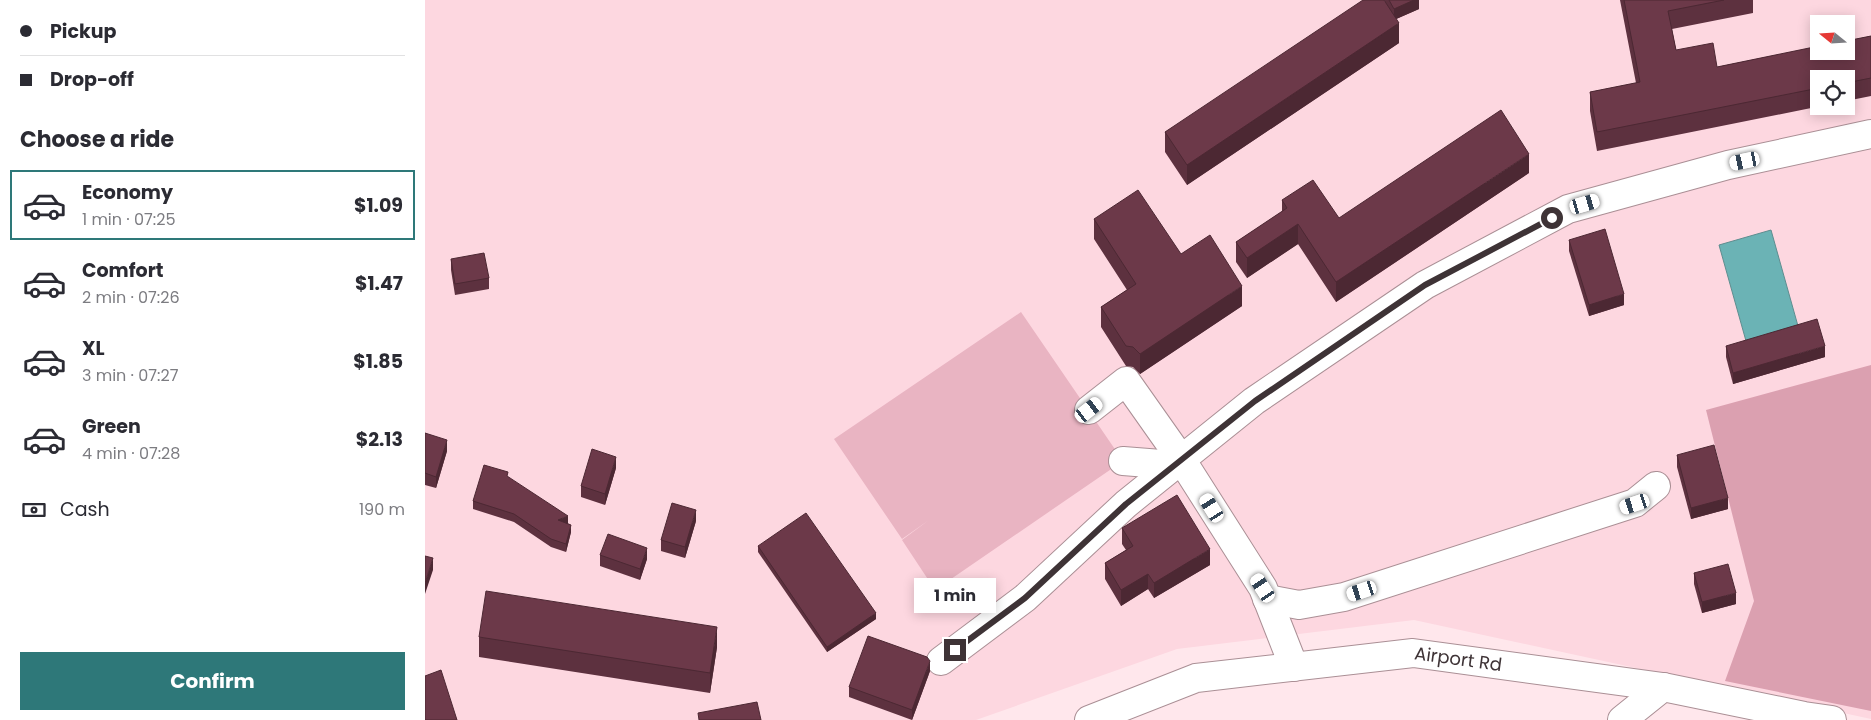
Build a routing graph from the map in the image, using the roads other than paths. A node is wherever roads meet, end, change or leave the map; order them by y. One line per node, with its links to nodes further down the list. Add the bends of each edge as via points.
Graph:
1 (1871, 134): 4 (main road, via 1728,165 1568,209 1425,285 1255,401)
2 (1089, 410): 4 (main road, via 1126,381)
3 (1123, 461): 4 (main road)
4 (1177, 462): 6 (main road, via 1263,588); 7 (main road, via 1126,504 1025,598)
5 (1656, 486): 6 (main road, via 1635,504 1344,597 1299,605)
6 (1267, 599): 8 (main road)
7 (941, 661)
8 (1294, 667): 9 (main road, Airport Rd, via 1413,653); 10 (main road, Airport Rd, via 1196,678)
9 (1663, 687): 11 (main road); 12 (main road, Airport Rd)
10 (1089, 720)
11 (1622, 720)
12 (1832, 720)

